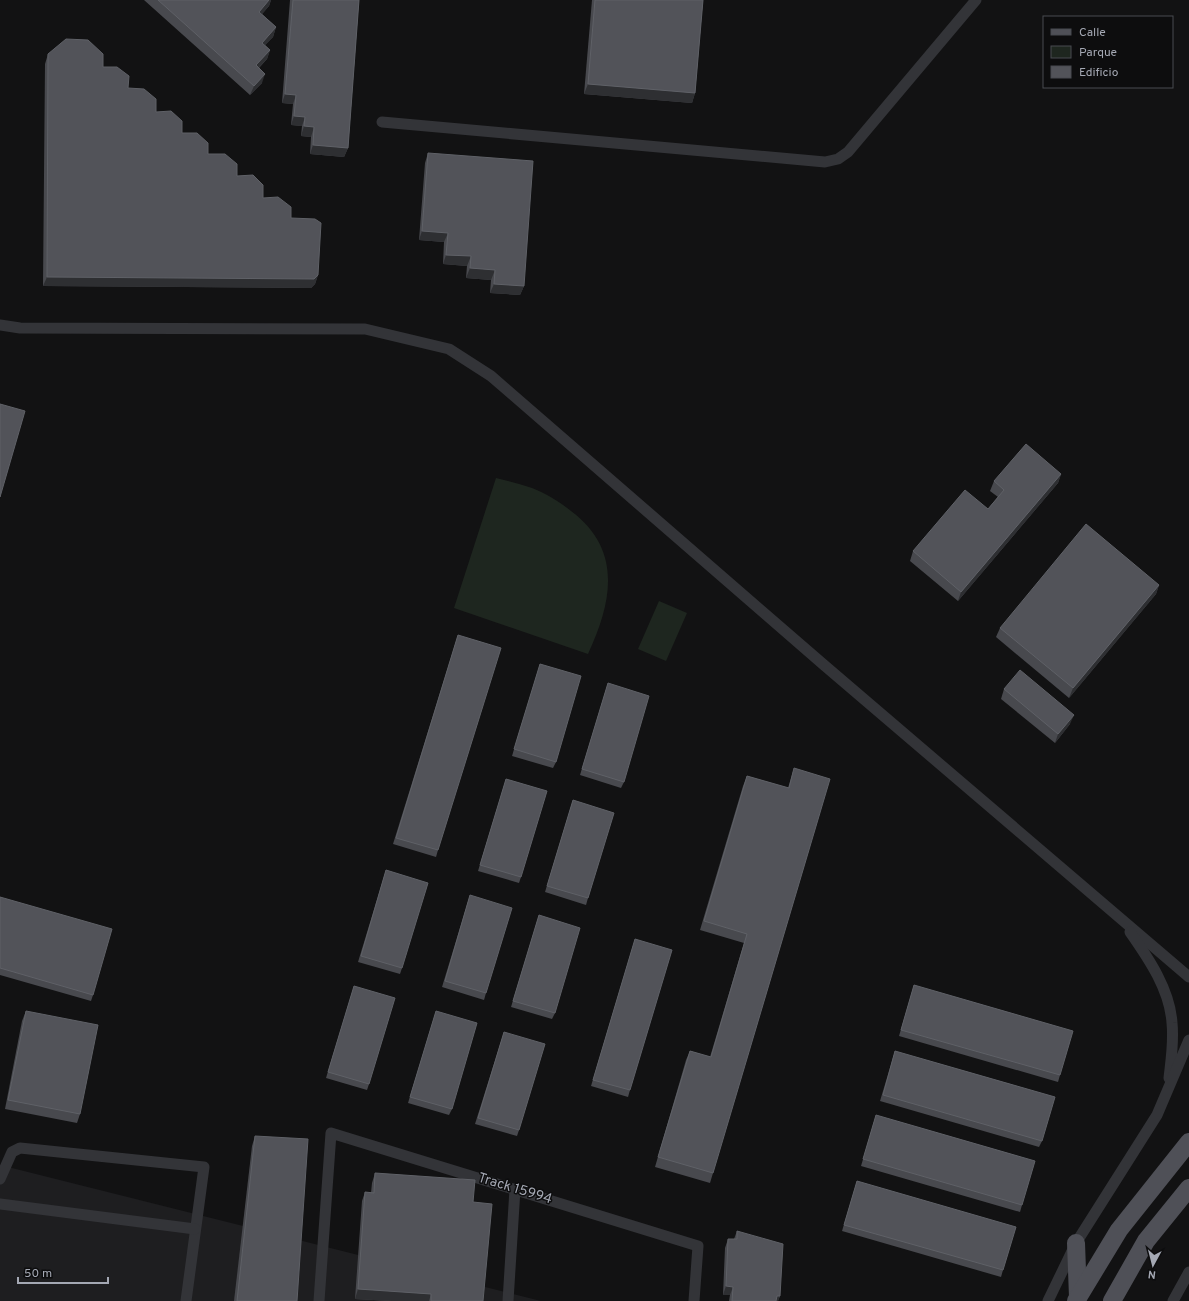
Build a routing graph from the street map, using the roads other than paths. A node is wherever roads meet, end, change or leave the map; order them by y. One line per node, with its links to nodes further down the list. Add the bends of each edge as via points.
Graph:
1 (976, 0): 2 (street, via 848,152 838,159 825,162)
2 (382, 122)
3 (0, 325): 4 (street, via 20,328 365,329 449,349 491,376)
4 (1122, 920): 5 (street); 7 (street, via 1150,961 1165,993 1172,1022 1172,1056)
5 (1189, 977)
6 (1189, 1040): 7 (street)
7 (1166, 1093): 14 (street, via 1157,1115)
8 (1189, 1142): 16 (main road, via 1119,1230)
9 (0, 1179): 13 (street, via 12,1152 20,1148 204,1167)
10 (1189, 1188): 22 (main road, via 1146,1241)
11 (515, 1189): 18 (street, Track 15994, via 331,1133); 19 (street); 20 (street, Track 15994, via 698,1246)
12 (0, 1204): 13 (street)
13 (195, 1229): 17 (street)
14 (1076, 1243): 16 (main road); 21 (street)
15 (1189, 1272): 23 (street)
16 (1077, 1299)
17 (186, 1301)
18 (319, 1301)
19 (508, 1301)
20 (694, 1301)
21 (1048, 1301)
22 (1112, 1301)
23 (1173, 1301)

